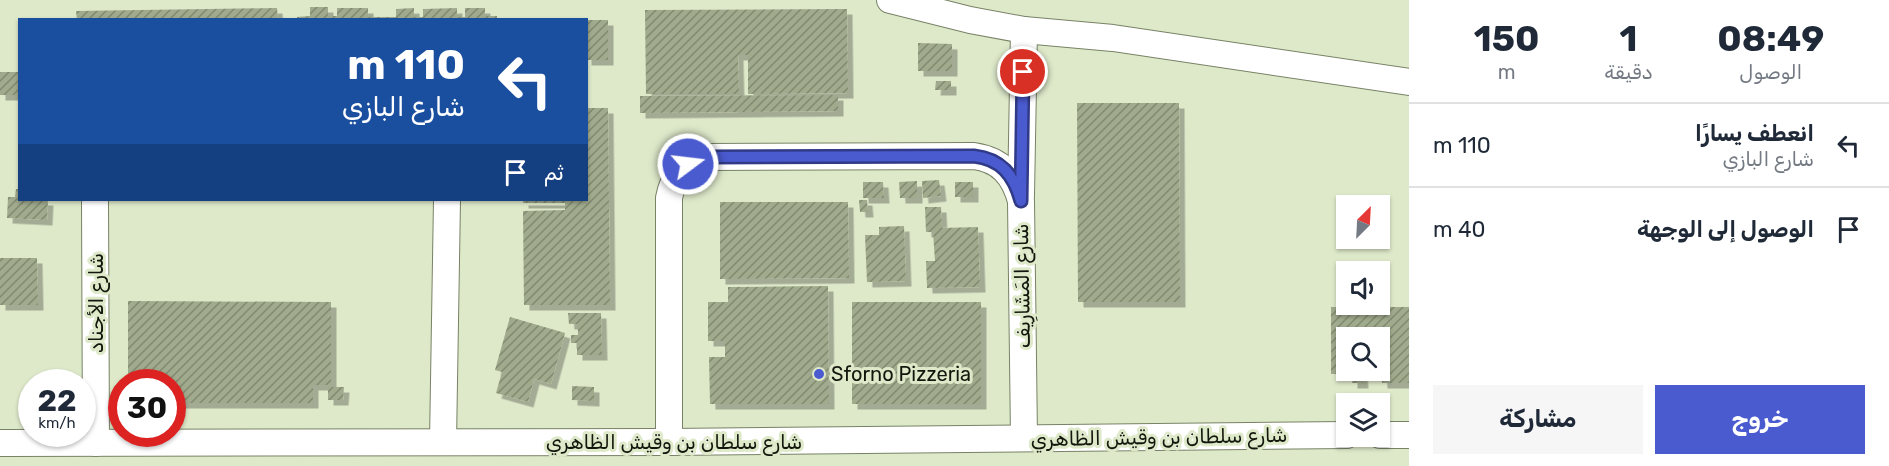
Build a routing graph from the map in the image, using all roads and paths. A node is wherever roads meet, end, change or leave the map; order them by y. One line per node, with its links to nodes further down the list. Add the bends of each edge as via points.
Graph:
1 (890, 0): 2 (street)
2 (1024, 30): 3 (street, via 1113,38); 6 (street)
3 (1409, 82)
4 (95, 201): 7 (street, شارع الأجناد)
5 (447, 201): 14 (street)
6 (1021, 201): 11 (street, شارع المَشَارِيف); 15 (street, شارع المَشَارِيف, via 1017,185 1003,168 995,161 974,156 706,157 688,164 674,179 669,198)
7 (96, 369)
8 (1336, 435): 11 (street, شارع سلطان بن وقيش الظاهري)
9 (1390, 435): 10 (street)
10 (1409, 435)
11 (1024, 438): 15 (street, شارع سلطان بن وقيش الظاهري)
12 (0, 442): 13 (street, شارع سلطان بن وقيش الظاهري)
13 (18, 442)
14 (443, 442): 15 (street, شارع سلطان بن وقيش الظاهري); 16 (street, شارع سلطان بن وقيش الظاهري)
15 (669, 442)
16 (96, 443)

